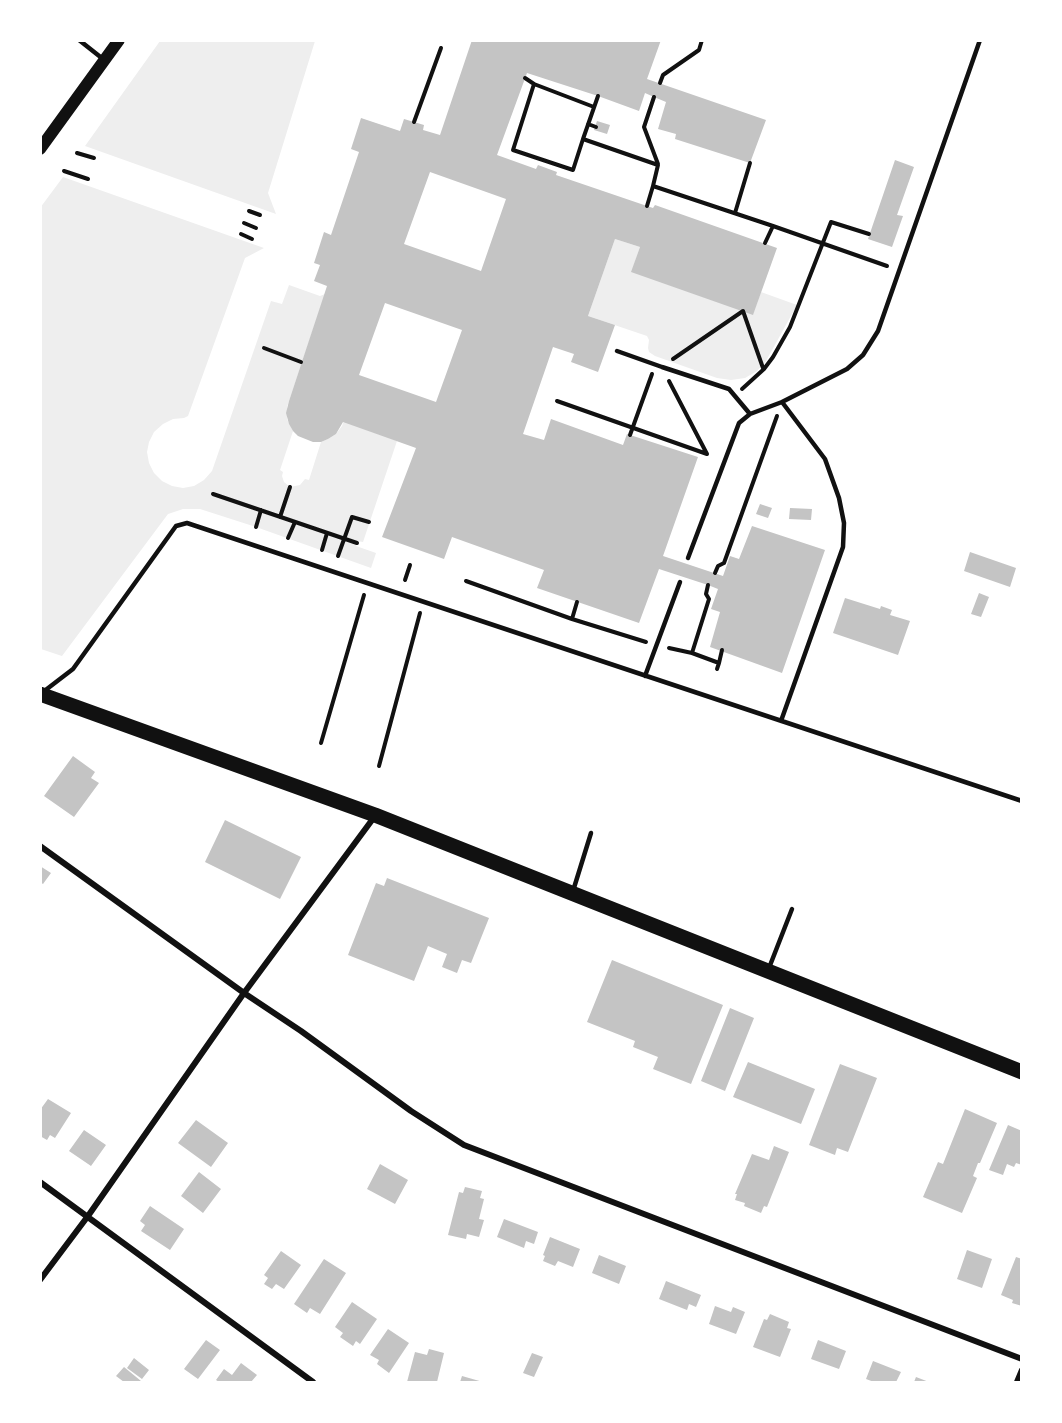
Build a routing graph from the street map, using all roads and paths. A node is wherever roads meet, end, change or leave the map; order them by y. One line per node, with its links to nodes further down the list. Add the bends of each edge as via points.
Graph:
1 (79, 40): 6 (lane)
2 (119, 40): 6 (main road)
3 (702, 40): 8 (path, via 699,50 663,75)
4 (980, 40): 47 (lane, via 878,331 863,355 847,369)
5 (441, 48): 13 (path)
6 (105, 60): 17 (main road)
7 (525, 78): 9 (path)
8 (660, 83)
9 (534, 84): 12 (path); 16 (path, via 513,150 573,170)
10 (598, 96): 12 (path)
11 (654, 97): 21 (path, via 644,127)
12 (594, 107): 14 (path)
13 (414, 122)
14 (588, 124): 15 (path); 16 (path)
15 (596, 127)
16 (583, 139): 21 (path)
17 (40, 149)
18 (77, 153): 19 (path)
19 (94, 158)
20 (750, 163): 27 (path)
21 (658, 165): 24 (path)
22 (64, 171): 23 (path)
23 (88, 179)
24 (653, 186): 25 (path); 27 (path)
25 (647, 206)
26 (249, 211): 28 (path)
27 (735, 213): 30 (path)
28 (260, 215)
29 (244, 224): 31 (path)
30 (773, 226): 35 (path); 36 (path)
31 (256, 228)
32 (241, 234): 34 (path)
33 (869, 234): 36 (path, via 831,222)
34 (252, 238)
35 (765, 243)
36 (823, 243): 37 (path); 43 (path, via 790,327)
37 (887, 266)
38 (264, 348): 40 (path)
39 (617, 351): 41 (lane)
40 (301, 362)
41 (655, 364): 42 (lane); 49 (path)
42 (662, 367): 43 (path, via 743,311); 45 (lane, via 729,389)
43 (764, 369): 45 (path)
44 (667, 377): 49 (path, via 707,454)
45 (735, 395): 48 (lane)
46 (557, 402): 49 (path)
47 (783, 402): 48 (lane); 66 (path, via 724,563); 81 (lane, via 825,459 844,523 843,547)
48 (750, 414): 64 (lane, via 739,423)
49 (632, 428): 50 (path)
50 (630, 435)
51 (290, 487): 54 (path)
52 (213, 494): 53 (path)
53 (261, 510): 54 (path); 57 (path)
54 (280, 517): 55 (path)
55 (294, 522): 58 (path); 59 (path)
56 (369, 522): 60 (path, via 352,517)
57 (256, 526)
58 (327, 533): 60 (path); 62 (path)
59 (288, 538)
60 (345, 539): 61 (path); 63 (path)
61 (357, 543)
62 (322, 550)
63 (338, 556)
64 (688, 558)
65 (410, 565): 67 (path)
66 (715, 573)
67 (405, 580)
68 (466, 581): 74 (path)
69 (680, 582): 79 (lane)
70 (708, 585): 78 (path, via 709,599)
71 (364, 595): 82 (path)
72 (577, 602): 74 (path)
73 (420, 613): 83 (path)
74 (572, 619): 75 (path)
75 (642, 641)
76 (669, 648): 78 (path)
77 (722, 650): 78 (path, via 718,666)
78 (692, 653)
79 (645, 676): 80 (lane, via 187,523 176,526 73,669); 81 (lane)
80 (41, 694): 85 (main road)
81 (781, 721): 84 (lane)
82 (321, 743)
83 (379, 766)
84 (1022, 801)
85 (375, 815): 88 (main road); 91 (street)
86 (591, 833): 88 (lane)
87 (40, 846): 91 (street)
88 (572, 893): 90 (main road)
89 (792, 909): 90 (lane)
90 (768, 971): 92 (main road)
91 (244, 993): 94 (street); 96 (street, via 464,1145)
92 (1022, 1072)
93 (40, 1182): 94 (street)
94 (88, 1216): 95 (street); 98 (street)
95 (40, 1280)
96 (1022, 1359)
97 (1022, 1370): 99 (street)
98 (313, 1383)
99 (1017, 1383)

